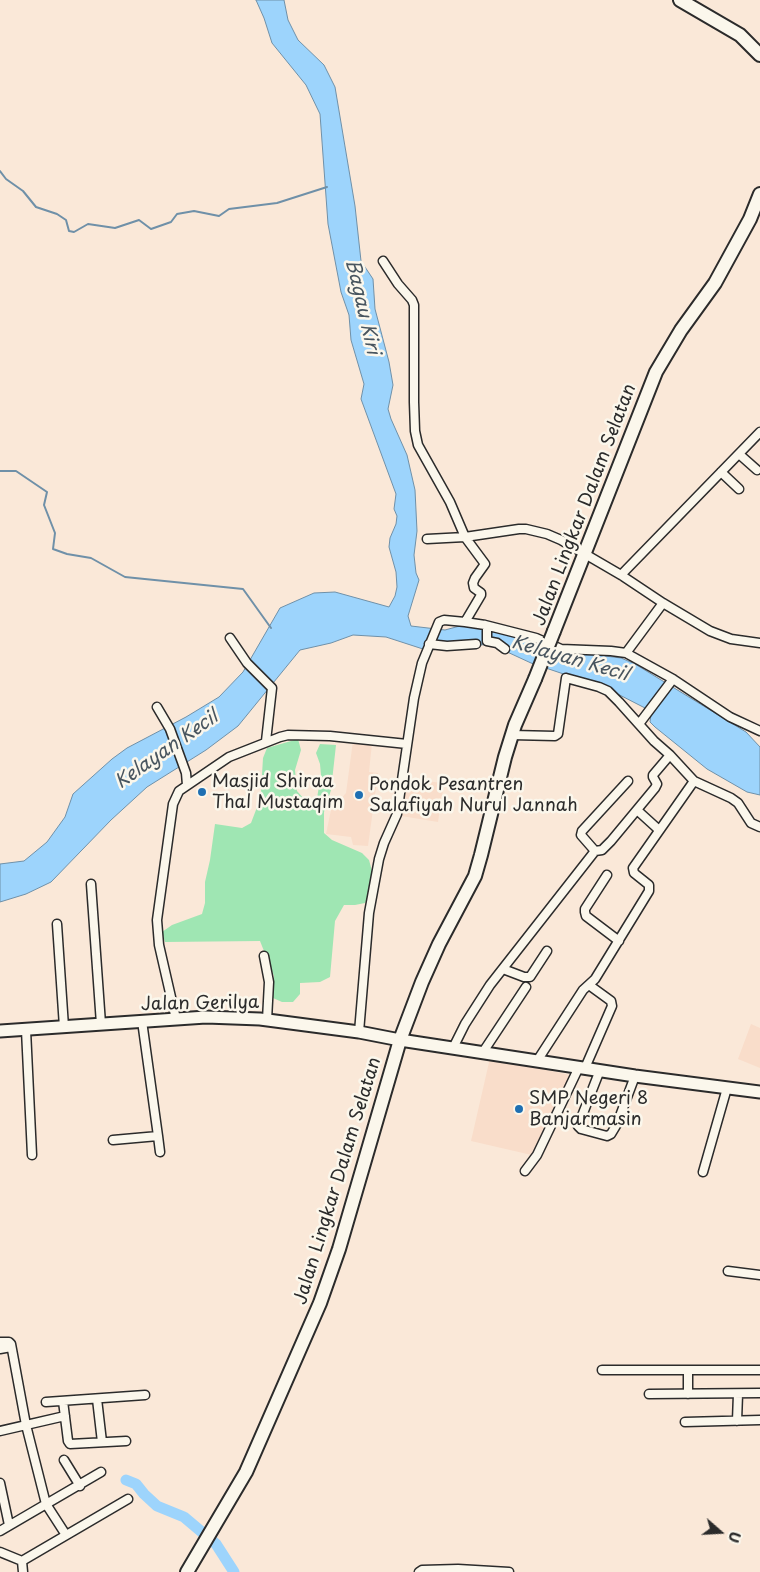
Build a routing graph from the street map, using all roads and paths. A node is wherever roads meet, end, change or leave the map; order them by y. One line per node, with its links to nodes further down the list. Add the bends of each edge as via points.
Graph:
1 (680, 0): 2 (main road, via 740,35)
2 (760, 55)
3 (760, 194): 12 (main road, Jalan Lingkar Dalam Selatan, via 715,284 681,330 656,372)
4 (383, 261): 10 (street, via 414,306 414,402 418,445 442,486)
5 (759, 435): 6 (street)
6 (739, 454): 7 (street); 8 (street)
7 (757, 470)
8 (721, 472): 9 (street); 13 (street)
9 (739, 489)
10 (466, 538): 11 (street); 12 (street, via 526,529 547,534); 15 (street, via 485,564 474,583 474,588 481,595)
11 (427, 539)
12 (585, 554): 13 (street); 27 (main road, Jalan Lingkar Dalam Selatan, bridge)
13 (621, 575): 14 (street)
14 (663, 604): 18 (street, via 721,636); 22 (street)
15 (465, 622): 16 (street); 19 (street, via 442,620)
16 (486, 626): 21 (street, via 487,641); 22 (street, via 536,638 561,648)
17 (230, 638): 28 (street, via 247,663 270,685)
18 (760, 643)
19 (429, 644): 20 (street); 29 (street, via 417,682)
20 (476, 644)
21 (505, 648)
22 (626, 653): 23 (street)
23 (672, 681): 25 (street); 26 (street)
24 (157, 707): 33 (street, via 170,729)
25 (639, 724): 27 (street, via 605,689 568,677 557,735); 30 (street)
26 (760, 731)
27 (512, 736): 55 (main road, Jalan Lingkar Dalam Selatan, via 475,876 422,982)
28 (266, 741): 29 (street, via 288,735); 33 (street, via 224,760)
29 (406, 744): 54 (street, via 397,814 379,859 369,913)
30 (670, 755): 32 (street); 34 (street, via 652,776 657,784)
31 (628, 781): 37 (street, via 582,831 581,835)
32 (694, 781): 35 (street, via 731,798 751,823); 36 (street)
33 (188, 785): 47 (street, via 178,791 173,804 157,920 159,945)
34 (637, 810): 36 (street); 37 (street, via 602,850)
35 (760, 827)
36 (659, 830): 41 (street, via 633,868 650,888)
37 (596, 851): 44 (street)
38 (607, 875): 41 (street, via 585,912)
39 (91, 884): 50 (street)
40 (57, 924): 51 (street)
41 (618, 941): 45 (street)
42 (547, 951): 44 (street, via 528,978)
43 (264, 956): 48 (street, via 269,982)
44 (503, 969): 56 (street, via 470,1016)
45 (589, 985): 58 (street); 59 (street, via 612,1003)
46 (526, 987): 57 (street)
47 (176, 1019): 48 (street, Jalan Gerilya, via 227,1017); 49 (street, Jalan Gerilya)
48 (267, 1020): 54 (street, Jalan Gerilya)
49 (142, 1021): 50 (street, Jalan Gerilya); 64 (street)
50 (101, 1024): 51 (street, Jalan Gerilya)
51 (64, 1027): 52 (street, Jalan Gerilya)
52 (26, 1030): 53 (street, Jalan Gerilya); 67 (street)
53 (0, 1031)
54 (359, 1032): 55 (street, Jalan Gerilya)
55 (400, 1040): 56 (street, Jalan Gerilya); 103 (main road, Jalan Lingkar Dalam Selatan, via 320,1303 246,1472)
56 (453, 1048): 57 (street, Jalan Gerilya)
57 (483, 1052): 58 (street, Jalan Gerilya)
58 (537, 1061): 59 (street, Jalan Gerilya)
59 (582, 1067): 60 (street, Jalan Gerilya); 68 (street, via 537,1155)
60 (600, 1070): 61 (street, Jalan Gerilya); 61 (street, via 578,1126 607,1136 612,1134 617,1124)
61 (635, 1076): 62 (street, Jalan Gerilya)
62 (727, 1088): 63 (street, Jalan Gerilya); 69 (street)
63 (760, 1092)
64 (158, 1136): 65 (street); 66 (street)
65 (113, 1140)
66 (160, 1152)
67 (32, 1155)
68 (524, 1171)
69 (703, 1172)
70 (728, 1270): 71 (street)
71 (760, 1276)
72 (0, 1342): 73 (street, via 9,1342)
73 (11, 1347): 74 (street); 90 (street)
74 (0, 1349)
75 (602, 1370): 76 (street)
76 (688, 1370): 77 (street); 80 (street)
77 (760, 1370)
78 (760, 1393): 81 (street)
79 (649, 1394): 80 (street)
80 (688, 1394): 81 (street)
81 (738, 1394): 88 (street)
82 (145, 1395): 83 (street)
83 (97, 1399): 84 (street); 93 (street)
84 (63, 1401): 85 (street); 86 (street)
85 (46, 1402)
86 (65, 1416): 90 (street); 93 (street, via 70,1444)
87 (760, 1420): 88 (street)
88 (737, 1421): 89 (street)
89 (685, 1422)
90 (26, 1425): 91 (street); 99 (street)
91 (0, 1431)
92 (126, 1441): 93 (street)
93 (102, 1442)
94 (64, 1460): 97 (street)
95 (101, 1472): 97 (street)
96 (1, 1486): 100 (street)
97 (80, 1486): 99 (street)
98 (128, 1499): 102 (street)
99 (46, 1504): 100 (street); 102 (street)
100 (9, 1525): 101 (street)
101 (0, 1531)
102 (66, 1535): 105 (street)
103 (205, 1546): 107 (main road, Jalan Lingkar Dalam Selatan); 108 (main road, Jalan Lingkar Dalam Selatan)
104 (0, 1552): 105 (street)
105 (22, 1561): 106 (street)
106 (23, 1572)
107 (187, 1572)
108 (194, 1572)
109 (419, 1572): 110 (street, via 458,1569)
110 (508, 1572)

